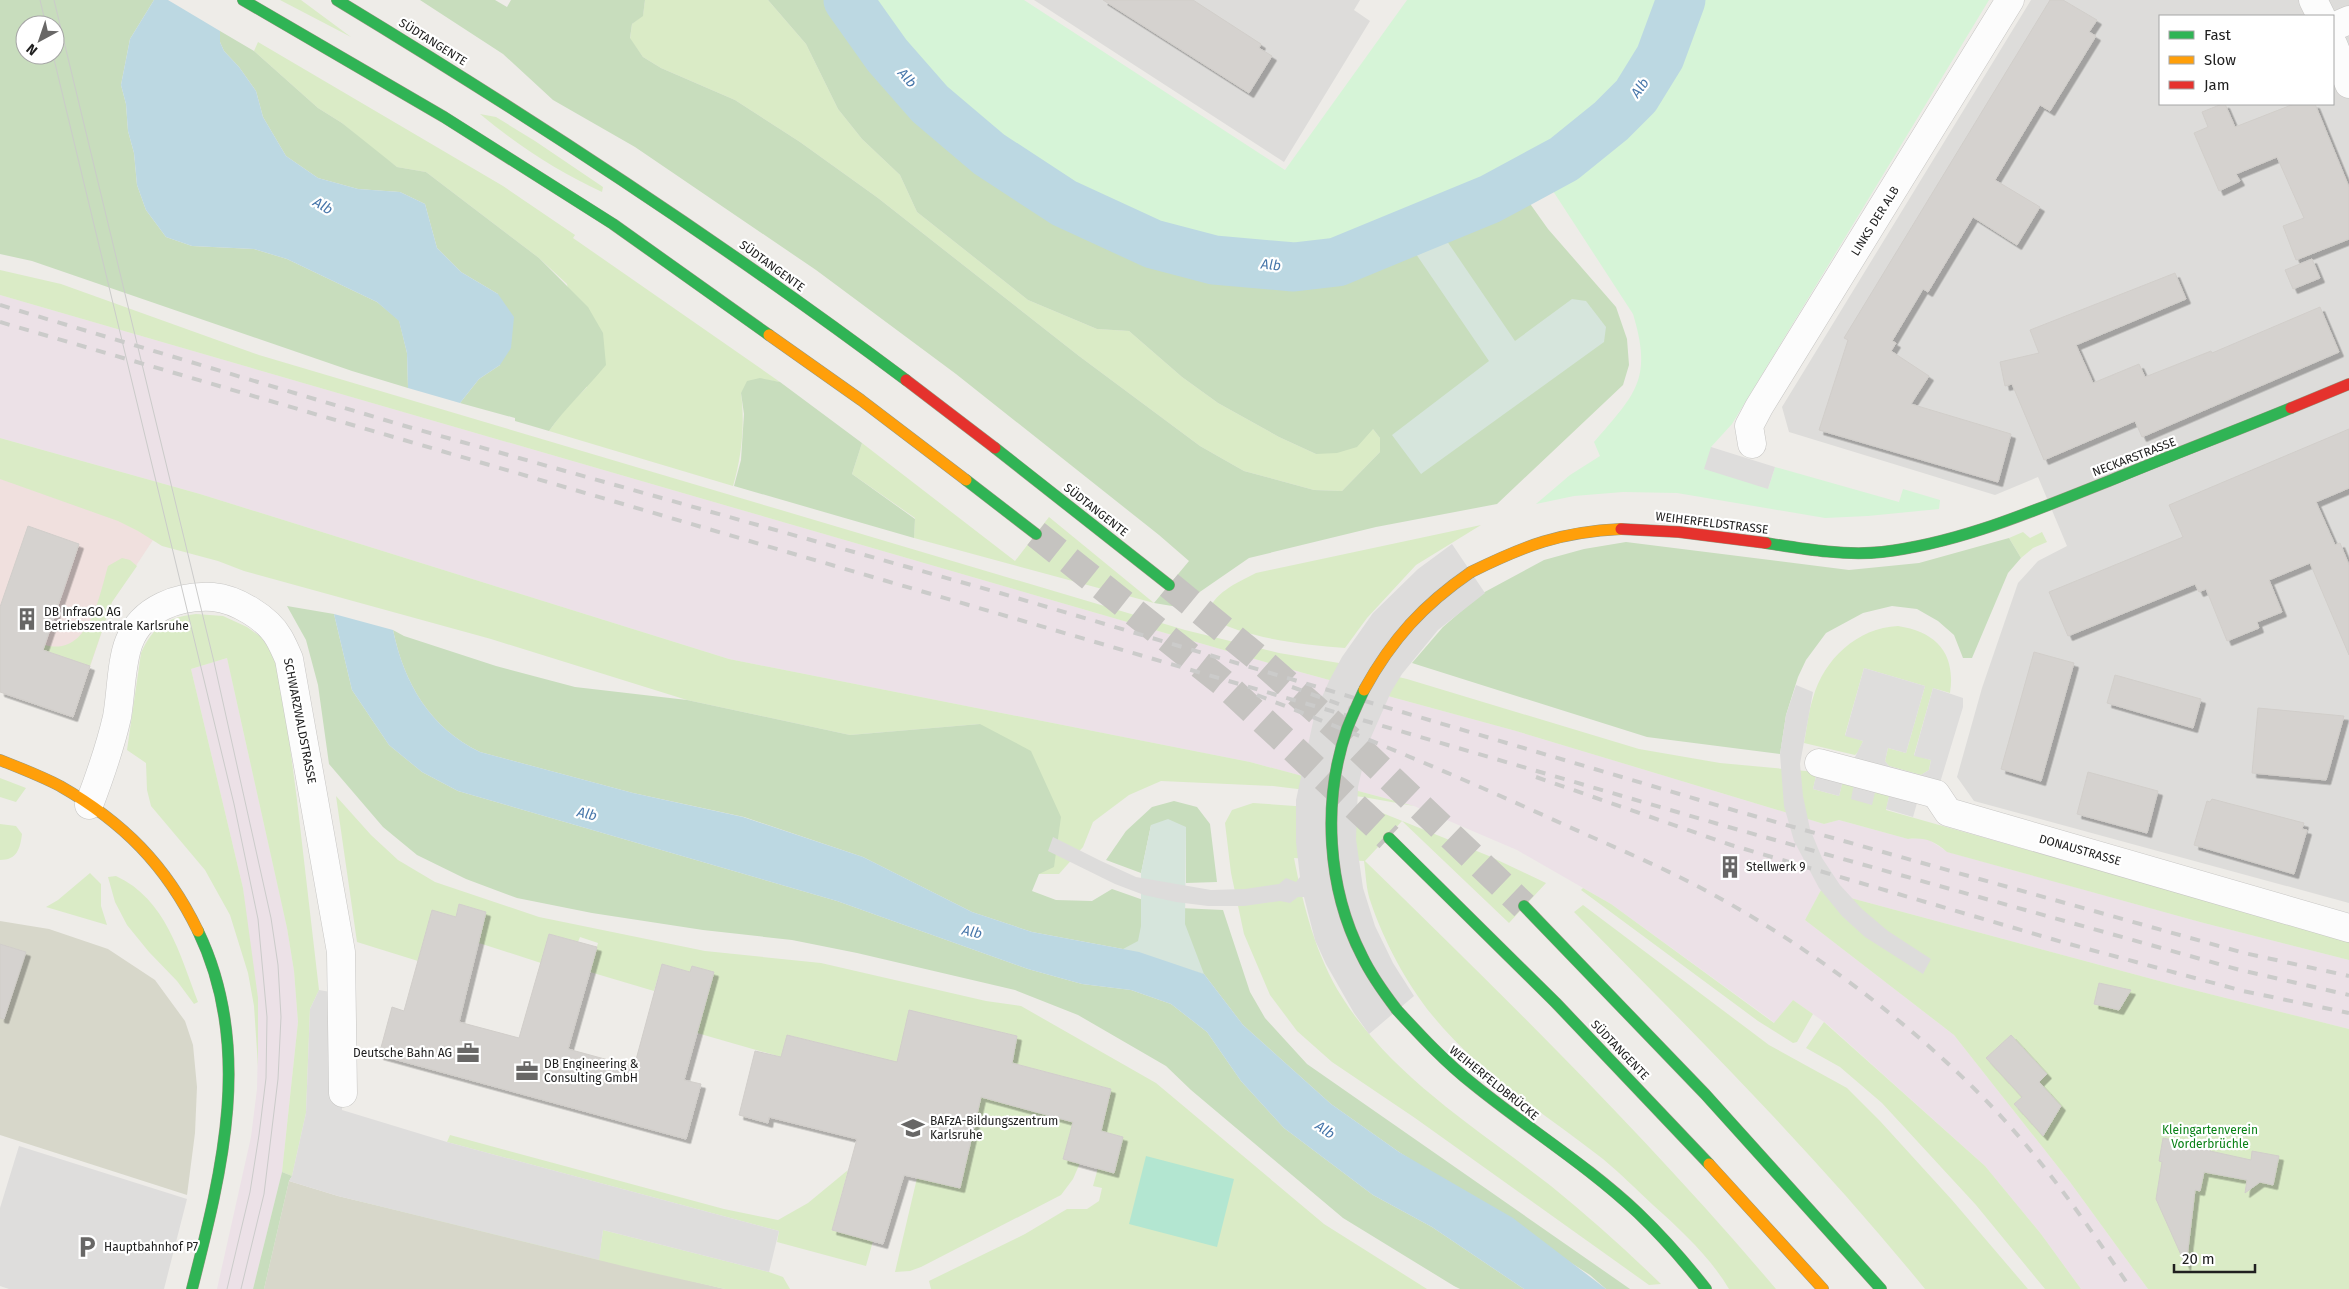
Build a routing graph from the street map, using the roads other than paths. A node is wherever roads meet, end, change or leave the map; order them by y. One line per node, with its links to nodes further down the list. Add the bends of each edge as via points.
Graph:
1 (243, 0): 12 (main road, via 444,117 613,224 861,400)
2 (337, 0): 15 (main road, SÜDTANGENTE, via 626,180 764,276 1004,454)
3 (2010, 0): 11 (street, LINKS DER ALB, via 1759,407 1749,426)
4 (2313, 0): 5 (street)
5 (2320, 15)
6 (2349, 20): 7 (street)
7 (2334, 27)
8 (2334, 46): 9 (street)
9 (2349, 84)
10 (2349, 384): 13 (main road, NECKARSTRASSE, via 2036,509)
11 (1752, 444)
12 (1036, 534)
13 (1926, 546): 14 (main road, WEIHERFELDSTRASSE, via 1847,552 1664,529 1618,528 1548,539)
14 (1471, 572): 24 (main road, WEIHERFELDBRÜCKE, bridge, via 1416,616 1382,657 1352,714 1336,765 1331,801 1331,836 1338,890 1357,946 1373,977 1415,1032 1465,1080 1601,1181 1637,1212 1673,1248)
15 (1169, 585)
16 (0, 760): 18 (main road, via 39,774)
17 (1819, 763): 21 (street, DONAUSTRASSE, via 1936,794 1948,812)
18 (89, 805): 22 (street, SCHWARZWALDSTRASSE, via 107,758 128,643 138,625 152,612 174,600 205,597 223,598 264,620 279,637 289,659 342,952); 23 (main road, via 137,839 176,886 202,936 223,1004 228,1054 227,1128 215,1195)
19 (1389, 838): 25 (main road, SÜDTANGENTE, via 1492,937 1616,1065)
20 (1524, 906): 26 (main road, via 1691,1077)
21 (2349, 928)
22 (343, 1093)
23 (192, 1289)
24 (1706, 1289)
25 (1823, 1289)
26 (1881, 1289)

